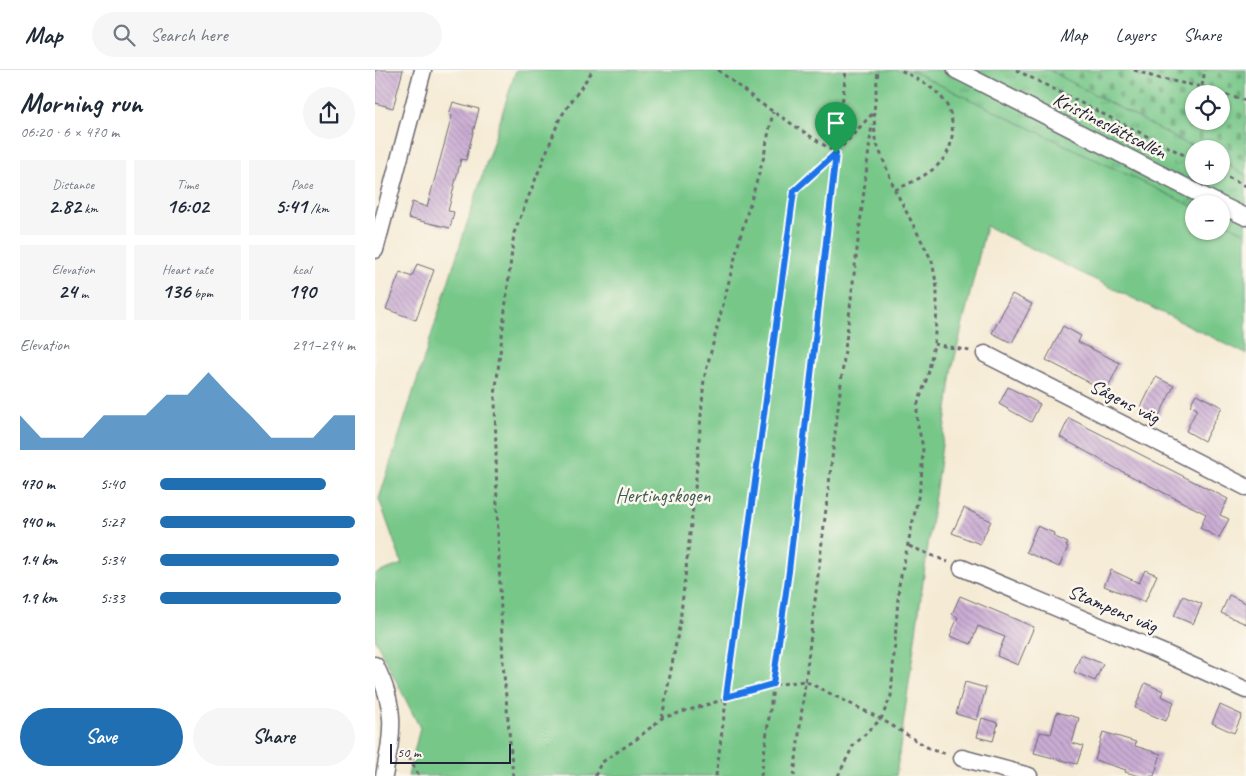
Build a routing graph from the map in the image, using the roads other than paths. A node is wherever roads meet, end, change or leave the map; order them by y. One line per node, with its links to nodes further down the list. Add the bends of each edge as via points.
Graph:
1 (423, 70): 6 (street)
2 (956, 70): 3 (street, Kristineslättsallén)
3 (1202, 195)
4 (1230, 209): 5 (street, Kristineslättsallén)
5 (1246, 218)
6 (375, 250)
7 (985, 354): 8 (street, Sågens väg)
8 (1246, 486)
9 (962, 568): 11 (street, Stampens väg)
10 (375, 665): 13 (street, via 386,689 391,711 392,736)
11 (1246, 690)
12 (962, 758): 14 (street)
13 (384, 776)
14 (1029, 776)

